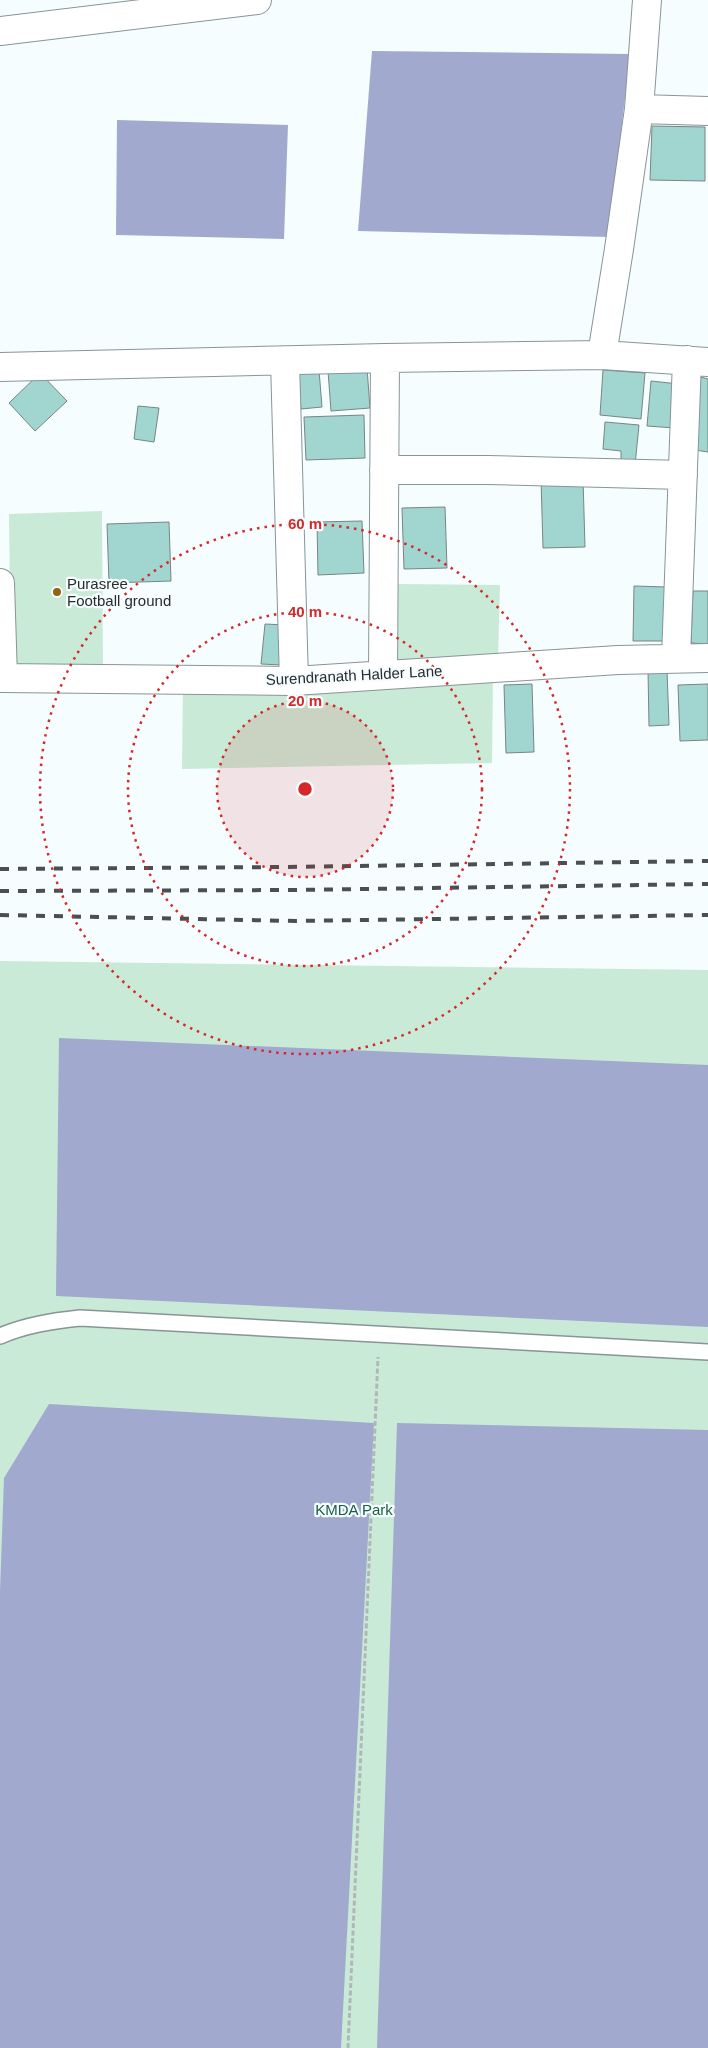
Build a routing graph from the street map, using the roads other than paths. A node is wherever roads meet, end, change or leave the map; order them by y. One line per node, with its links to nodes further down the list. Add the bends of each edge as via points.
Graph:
1 (257, 0): 3 (street)
2 (647, 0): 4 (street)
3 (0, 31)
4 (638, 109): 5 (street); 6 (street)
5 (708, 111)
6 (602, 355): 7 (street); 9 (street)
7 (385, 358): 8 (street); 11 (street)
8 (285, 361): 10 (street); 18 (street)
9 (697, 361): 12 (street)
10 (0, 367)
11 (384, 470): 12 (street); 16 (street)
12 (683, 475): 14 (street)
13 (0, 583): 17 (street)
14 (676, 658): 15 (street, Surendranath Halder Lane); 16 (street, Surendranath Halder Lane)
15 (708, 658)
16 (383, 675): 18 (street, Surendranath Halder Lane)
17 (2, 678): 18 (street, Surendranath Halder Lane)
18 (294, 681)
19 (0, 1336): 20 (lane, via 29,1325 80,1318)
20 (708, 1352)

